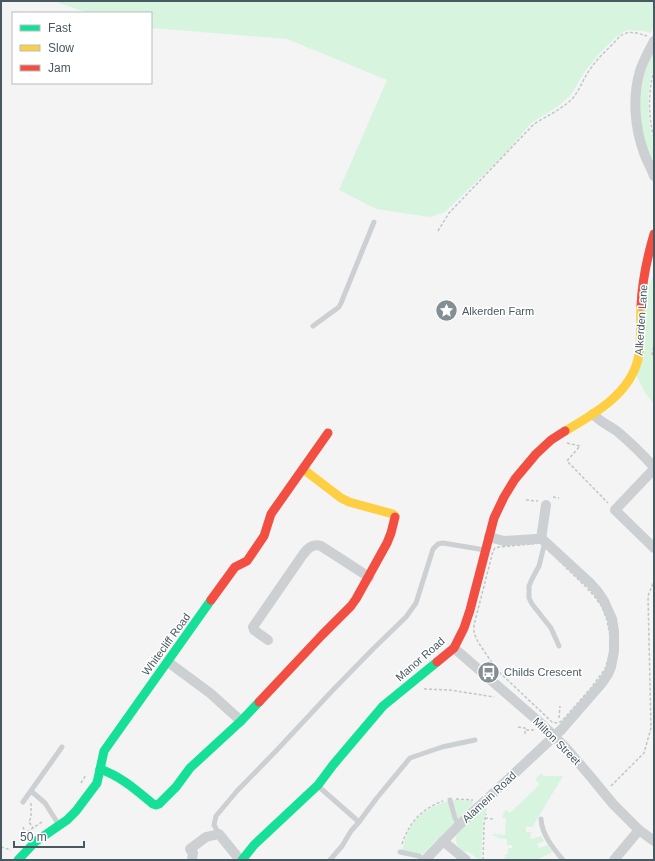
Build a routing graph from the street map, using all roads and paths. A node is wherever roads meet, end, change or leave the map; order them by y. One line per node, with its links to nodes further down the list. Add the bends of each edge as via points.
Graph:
1 (651, 39): 4 (street, via 640,72 636,104 641,143); 6 (path, via 633,32 625,32 620,36 592,66 572,99 534,124 449,214)
2 (654, 70): 3 (path, via 649,95)
3 (654, 138)
4 (654, 176)
5 (374, 222): 8 (lane, via 339,307)
6 (438, 231)
7 (654, 234): 9 (street, Alkerden Lane, via 642,290 641,340 637,364 626,384)
8 (313, 326)
9 (593, 414): 12 (street, via 626,439); 18 (street, Manor Road, via 552,440 529,462 502,499)
10 (328, 434): 13 (street, Whitecliff Road)
11 (562, 443): 17 (path, via 580,446 567,461)
12 (654, 468): 17 (street)
13 (303, 469): 22 (street, via 344,500 395,516 387,543); 27 (street, Whitecliff Road, via 271,514 264,536 252,555 247,561 235,567)
14 (552, 495): 15 (path)
15 (559, 498)
16 (546, 505): 19 (street)
17 (615, 510): 20 (street)
18 (490, 537): 19 (street, via 504,541); 21 (street, Manor Road)
19 (543, 540): 25 (lane, via 539,566 529,586 529,598 551,628); 35 (street, via 601,596 610,615 614,636 613,659 608,674)
20 (654, 548)
21 (486, 550): 26 (street, Manor Road, via 466,623); 57 (lane, via 443,543 433,549 416,603 406,617 237,791 216,816 214,825)
22 (369, 577): 24 (street, via 321,546 316,544 310,547 253,627); 29 (street, via 351,606)
23 (654, 581): 41 (path, via 648,596 651,728 644,753)
24 (268, 640)
25 (559, 646)
26 (454, 648): 35 (street, Milton Street); 39 (street, Manor Road, via 383,706)
27 (168, 662): 29 (street, via 210,693); 38 (street, Whitecliff Road, via 104,751)
28 (560, 706): 30 (path, via 559,718)
29 (241, 721): 38 (street, via 190,768 176,787 157,804 152,804 118,776)
30 (562, 721)
31 (518, 727): 32 (path)
32 (525, 730): 33 (path); 34 (path)
33 (536, 730)
34 (525, 736)
35 (554, 736): 41 (street, Milton Street); 52 (street, Alamein Road)
36 (475, 740): 50 (lane, via 442,747 410,758)
37 (62, 747): 40 (lane)
38 (100, 769): 51 (street, Whitecliff Road, via 97,783 69,818)
39 (318, 785): 50 (lane); 66 (street, Manor Road)
40 (30, 792): 42 (lane); 51 (lane, via 46,803)
41 (603, 793): 55 (street, Milton Street)
42 (27, 797): 44 (lane); 54 (path, via 31,801 29,821)
43 (450, 800): 45 (path, via 468,799); 52 (lane); 62 (path, via 435,804 414,820 406,832)
44 (23, 802)
45 (476, 803)
46 (487, 811): 47 (path)
47 (485, 818): 48 (path); 69 (path)
48 (493, 819)
49 (541, 819): 70 (lane, via 548,841)
50 (358, 822): 67 (lane)
51 (60, 825): 64 (street, Whitecliff Road, via 35,842)
52 (459, 825): 58 (street, Alamein Road)
53 (23, 827): 56 (path)
54 (33, 828)
55 (639, 830): 59 (street, Milton Street); 71 (street)
56 (26, 833)
57 (218, 834): 65 (street, via 206,837 190,848 193,853); 66 (street)
58 (443, 841): 63 (street, Alamein Road); 68 (street)
59 (654, 841)
60 (1, 847): 61 (path)
61 (13, 851)
62 (400, 852): 63 (lane)
63 (426, 859)
64 (18, 860)
65 (192, 860)
66 (241, 860)
67 (330, 860)
68 (466, 860)
69 (483, 860)
70 (564, 860)
71 (614, 860)

